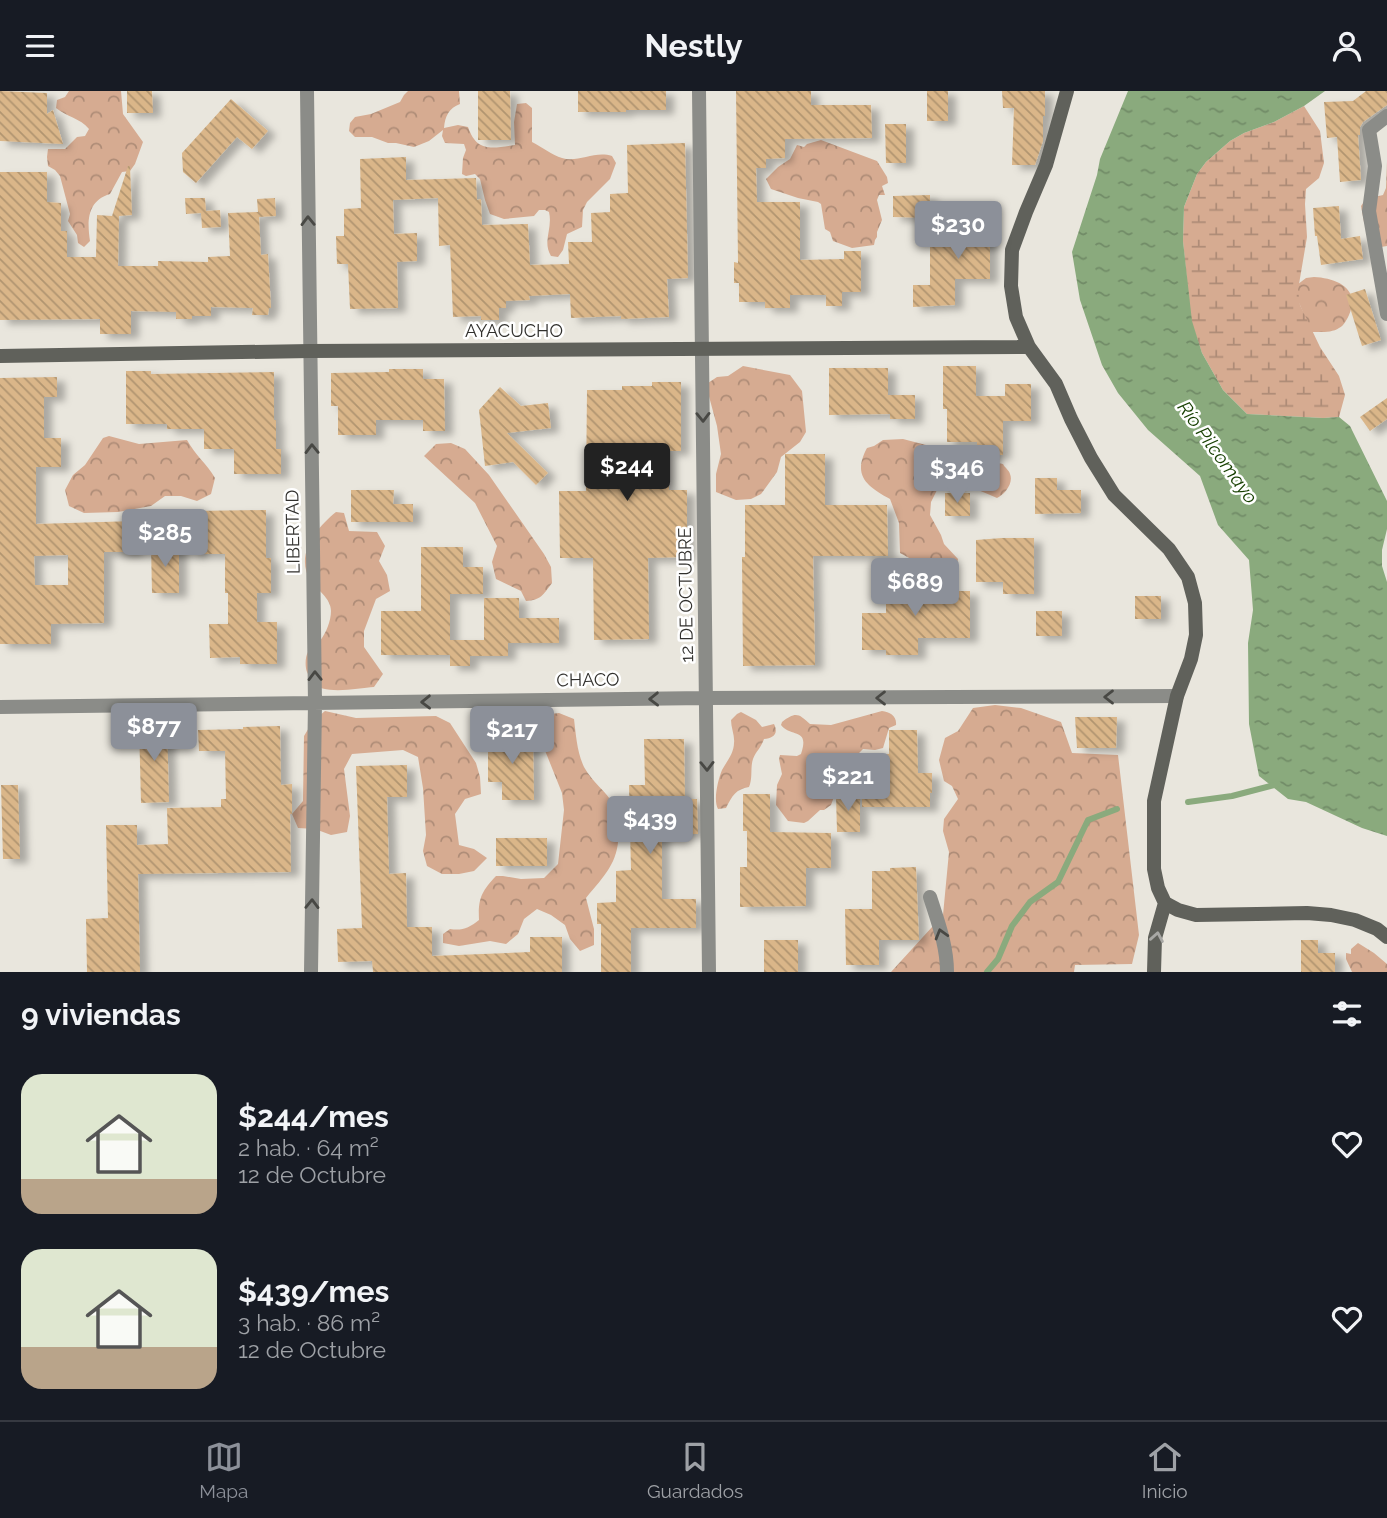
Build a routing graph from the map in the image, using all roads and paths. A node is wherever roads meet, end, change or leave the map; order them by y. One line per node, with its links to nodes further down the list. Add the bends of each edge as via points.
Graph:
1 (307, 91): 8 (street, LIBERTAD, one-way to 1)
2 (699, 91): 7 (street, 12 DE OCTUBRE)
3 (1067, 91): 6 (street, via 1046,165 1012,250 1016,317)
4 (1387, 116): 5 (street, via 1369,130 1374,166 1369,211)
5 (1387, 314)
6 (1029, 347): 7 (street, AYACUCHO); 10 (street, via 1056,384 1114,495 1169,549 1188,577 1196,635)
7 (702, 349): 8 (street, AYACUCHO); 11 (street, 12 DE OCTUBRE, one-way to 11)
8 (310, 351): 9 (street, AYACUCHO); 12 (street, LIBERTAD, one-way to 8)
9 (0, 356)
10 (1177, 696): 11 (street, CHACO, one-way to 11); 15 (street, via 1154,801 1154,869)
11 (706, 698): 12 (street, CHACO, one-way to 12); 18 (street, 12 DE OCTUBRE, one-way to 18)
12 (315, 703): 13 (street, CHACO); 17 (street, LIBERTAD, one-way to 12)
13 (0, 707)
14 (930, 897): 19 (street, one-way to 14)
15 (1165, 903): 16 (street, via 1196,915 1331,915 1355,920); 20 (street, one-way to 15, via 1155,937)
16 (1387, 937)
17 (311, 972)
18 (709, 972)
19 (947, 972)
20 (1154, 972)

